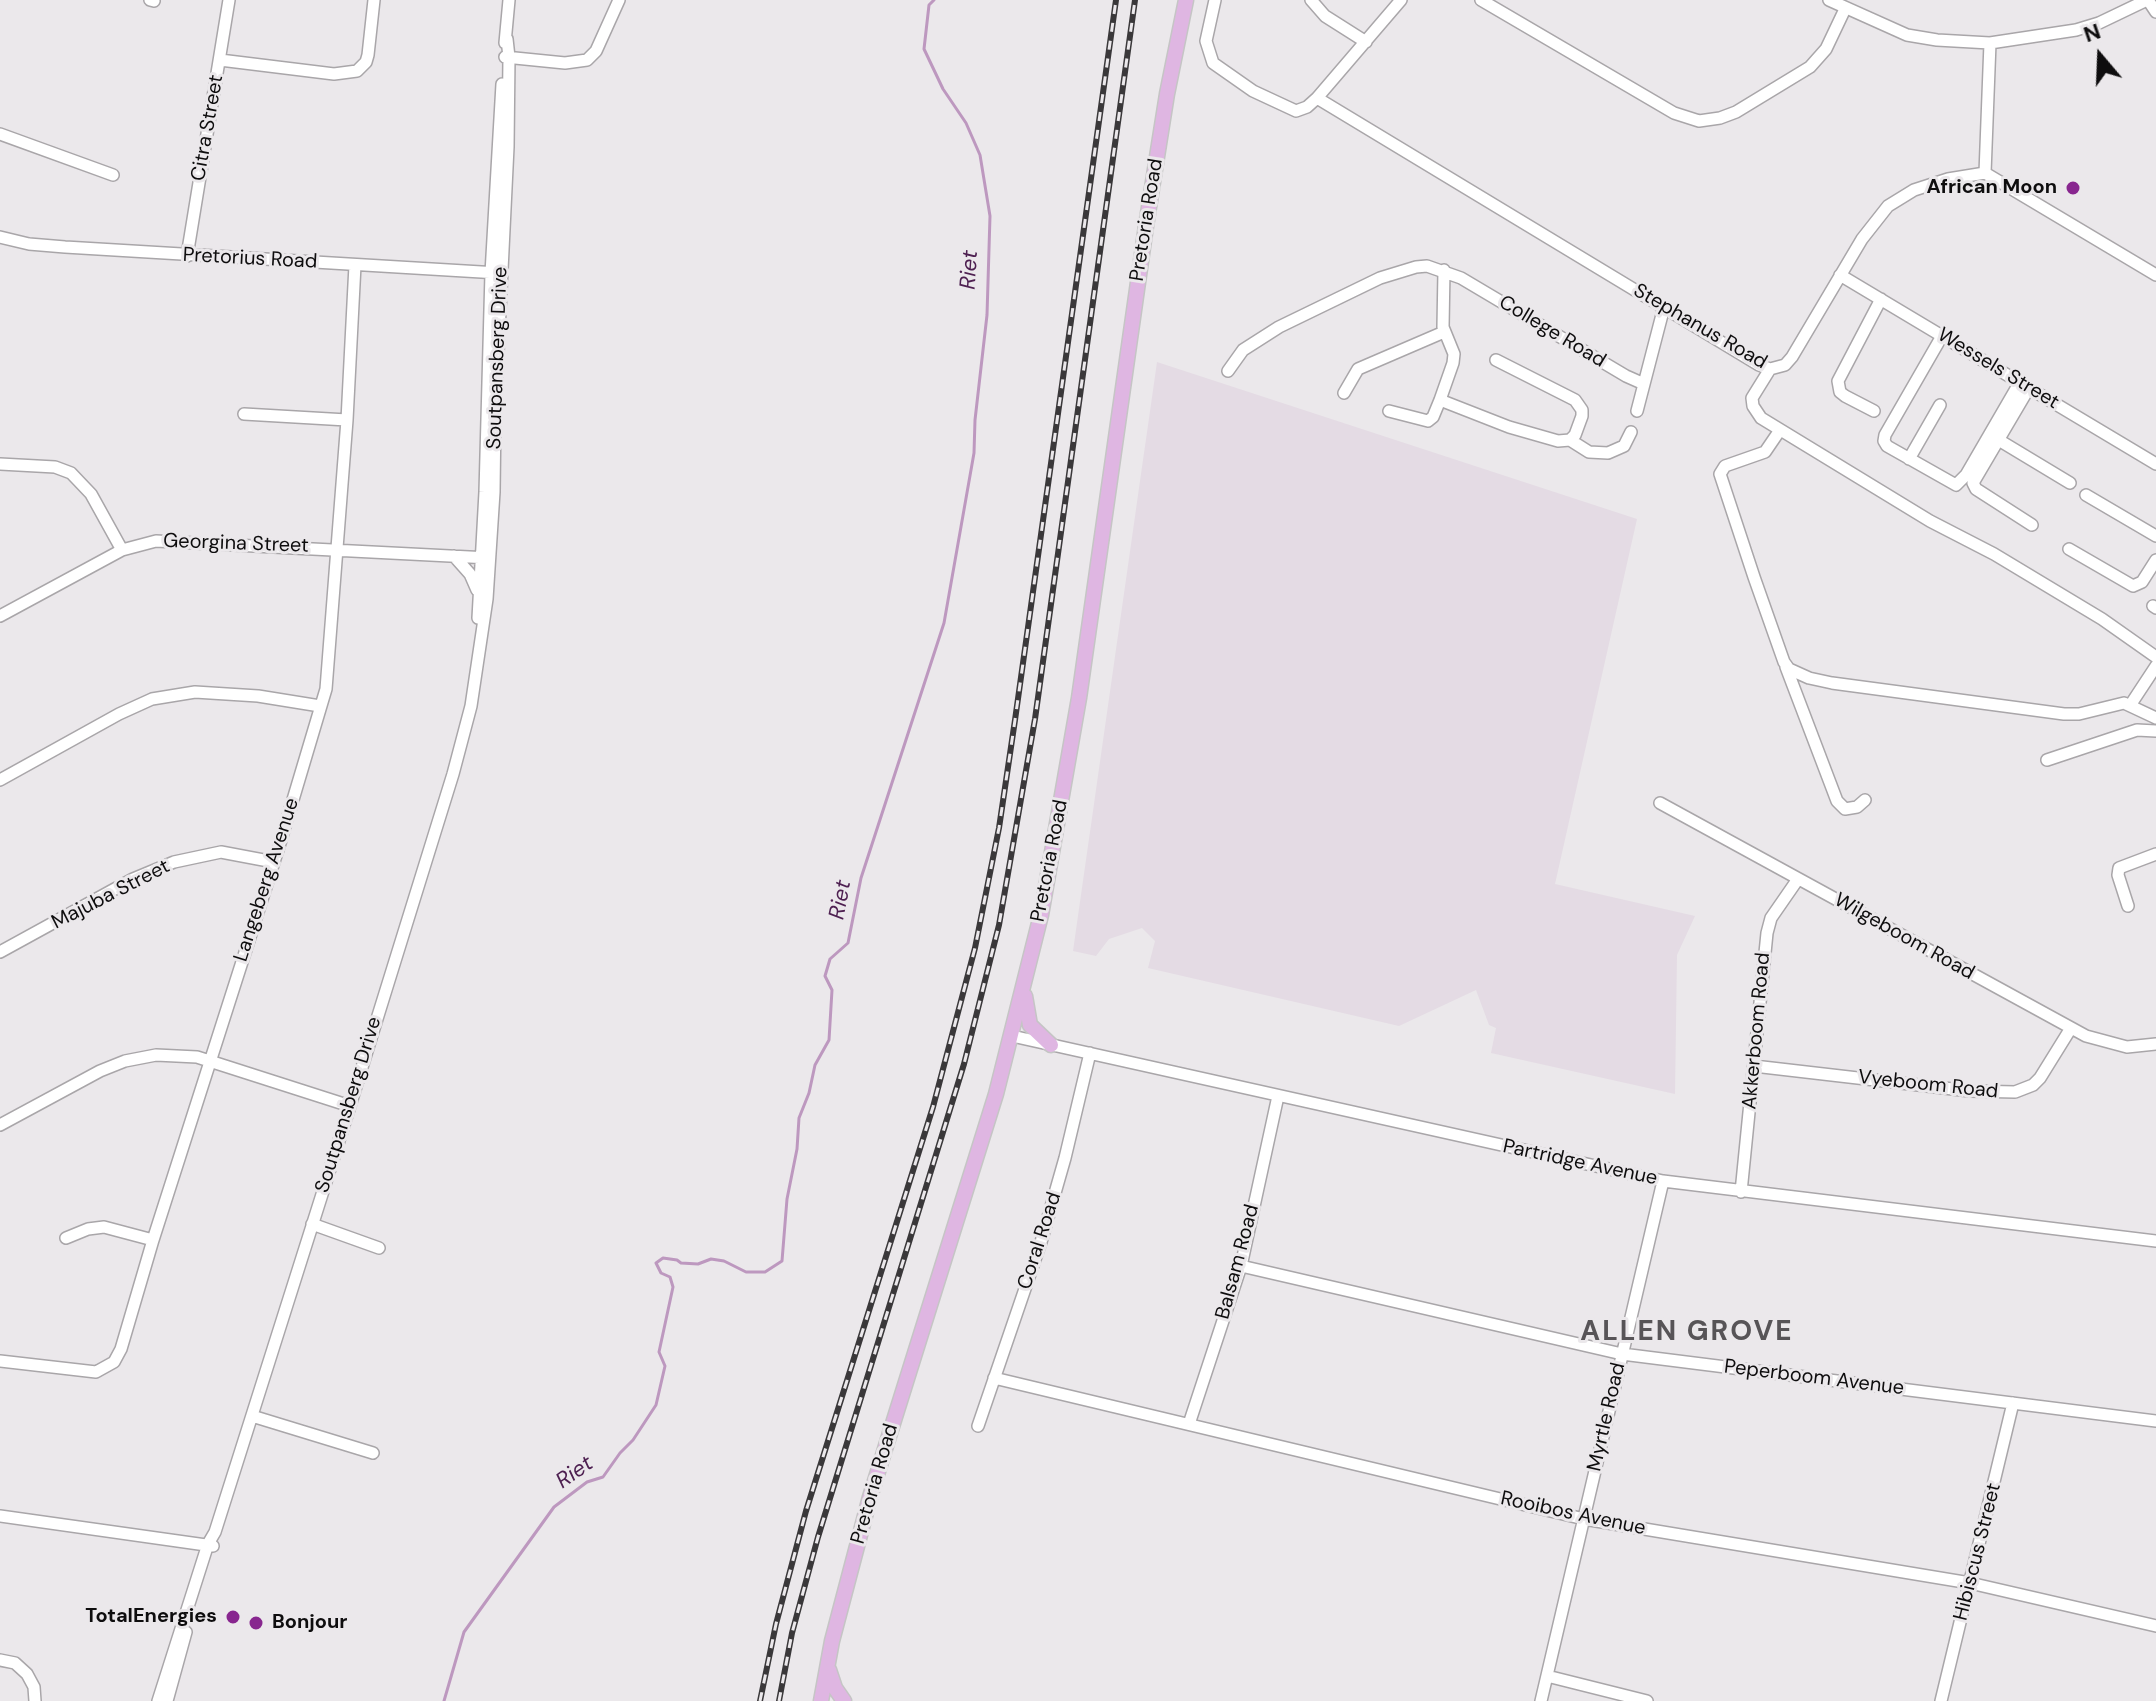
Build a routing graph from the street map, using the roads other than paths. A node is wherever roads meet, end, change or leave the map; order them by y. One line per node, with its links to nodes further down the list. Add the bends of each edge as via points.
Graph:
1 (229, 0): 17 (street, Citra Street)
2 (374, 0): 17 (street, via 368,55 357,71 334,74)
3 (509, 0): 16 (street, Soutpansberg Drive)
4 (619, 0): 16 (street, via 587,60)
5 (1186, 0): 82 (main road, Pretoria Road, via 1146,226 1059,820)
6 (1215, 0): 18 (street, via 1206,41 1209,57 1220,70 1292,110 1304,109)
7 (1311, 0): 14 (street, via 1325,16)
8 (1401, 0): 14 (street)
9 (1481, 0): 12 (street, via 1683,118 1699,121 1736,112 1810,67 1826,49)
10 (1829, 0): 12 (street)
11 (2148, 0): 13 (street); 15 (street, via 2076,30)
12 (1845, 9): 15 (street, via 1907,35)
13 (2156, 12)
14 (1366, 42): 18 (street)
15 (1990, 43): 20 (street)
16 (506, 57): 26 (street, Soutpansberg Drive)
17 (220, 60): 23 (street, Citra Street)
18 (1317, 98): 30 (street, Stephanus Road)
19 (0, 134): 21 (street)
20 (1985, 173): 27 (street, Stephanus Road, via 1927,184 1900,198 1875,221); 28 (street)
21 (113, 175)
22 (0, 237): 23 (street, Pretorius Road, via 29,244)
23 (187, 256): 24 (street, Pretorius Road)
24 (355, 265): 26 (street, Pretorius Road); 45 (street, Langeberg Avenue)
25 (1444, 270): 31 (street); 35 (street, via 1416,267 1365,284 1253,342); 36 (street, College Road)
26 (496, 273): 61 (street, Soutpansberg Drive)
27 (1840, 275): 29 (street, Wessels Street); 34 (street, Stephanus Road, via 1792,357)
28 (2156, 275)
29 (1881, 299): 32 (street, Wessels Street); 43 (street, via 1838,381 1840,392)
30 (1664, 307): 34 (street, Stephanus Road); 36 (street)
31 (1444, 332): 38 (street, via 1358,369); 39 (street, via 1453,363)
32 (1942, 336): 37 (street, Wessels Street); 50 (street, via 1883,438)
33 (1496, 360): 49 (street, via 1575,400 1582,416)
34 (1770, 369): 46 (street, via 1752,402 1761,418)
35 (1228, 371)
36 (1644, 384): 42 (street)
37 (2024, 385): 48 (street); 50 (street, via 1958,484); 52 (street, Wessels Street)
38 (1344, 393)
39 (1440, 400): 41 (street, via 1428,421); 49 (street, via 1534,435)
40 (1940, 405): 50 (street)
41 (1389, 411)
42 (1637, 411)
43 (1874, 411)
44 (244, 414): 45 (street)
45 (347, 420): 57 (street, Langeberg Avenue)
46 (1780, 430): 65 (street, via 2102,619); 66 (street, via 1765,452 1725,466 1720,474)
47 (1631, 432): 49 (street, via 1624,446 1608,453 1589,452)
48 (1997, 439): 53 (street); 55 (street, via 1974,486)
49 (1570, 440)
50 (1909, 459)
51 (0, 464): 59 (street, via 71,473 91,494)
52 (2156, 464)
53 (2070, 483)
54 (2086, 495): 56 (street)
55 (2032, 525)
56 (2156, 536)
57 (338, 549): 59 (street, Georgina Street, via 156,541); 60 (street, Georgina Street); 70 (street, Langeberg Avenue, via 328,677)
58 (2069, 549): 62 (street, via 2133,586 2142,582)
59 (122, 550): 64 (street, Georgina Street)
60 (454, 556): 61 (street, Georgina Street); 63 (street, via 470,574)
61 (486, 558): 63 (street, Soutpansberg Drive); 68 (street, Soutpansberg Drive, via 487,599)
62 (2156, 560)
63 (479, 598): 68 (street, Soutpansberg Drive)
64 (0, 616)
65 (2156, 657)
66 (1786, 666): 69 (street, via 1816,680 2064,714); 75 (street, via 1837,801 1845,809)
67 (2156, 666): 69 (street)
68 (476, 676): 91 (street, Soutpansberg Drive, via 453,774)
69 (2131, 704): 71 (street)
70 (320, 706): 74 (street, via 258,696 175,694 132,707); 78 (street, Langeberg Avenue)
71 (2156, 718)
72 (2156, 731): 73 (street, via 2137,730)
73 (2047, 760)
74 (0, 780)
75 (1865, 800)
76 (1660, 803): 79 (street, Wilgeboom Road)
77 (2156, 854): 80 (street, via 2119,868)
78 (274, 862): 81 (street, Majuba Street, via 221,852 174,862); 88 (street, Langeberg Avenue)
79 (1798, 879): 83 (street, Wilgeboom Road); 89 (street, Akkerboom Road, via 1768,925)
80 (2128, 906)
81 (0, 952)
82 (1024, 988): 84 (main road, Pretoria Road); 86 (main road, via 1030,1025)
83 (2071, 1028): 85 (street, Wilgeboom Road, via 2100,1042 2127,1047); 89 (street, Vyeboom Road, via 2040,1078 2015,1092)
84 (1012, 1036): 86 (street, Partridge Avenue); 116 (main road, Pretoria Road, via 870,1497)
85 (2156, 1044)
86 (1051, 1045): 87 (street, Partridge Avenue)
87 (1090, 1053): 90 (street, Partridge Avenue); 103 (street, Coral Road, via 1045,1228)
88 (209, 1061): 91 (street); 92 (street, via 173,1055 125,1061); 97 (street, Langeberg Avenue)
89 (1754, 1066): 94 (street, Akkerboom Road)
90 (1278, 1096): 93 (street, Partridge Avenue); 100 (street, Balsam Road)
91 (350, 1106): 95 (street, Soutpansberg Drive)
92 (0, 1125)
93 (1663, 1181): 94 (street, Partridge Avenue); 101 (street, Myrtle Road)
94 (1741, 1192): 98 (street, Partridge Avenue)
95 (312, 1224): 99 (street); 105 (street, Soutpansberg Drive)
96 (66, 1238): 97 (street, via 104,1227)
97 (153, 1240): 102 (street, Langeberg Avenue, via 121,1349 109,1367 87,1372)
98 (2156, 1241)
99 (379, 1248)
100 (1241, 1266): 101 (street, Peperboom Avenue); 107 (street, Balsam Road)
101 (1622, 1354): 104 (street, Peperboom Avenue); 111 (street, Myrtle Road)
102 (0, 1361)
103 (994, 1378): 107 (street, Rooibos Avenue); 108 (street, Coral Road)
104 (2013, 1403): 106 (street, Peperboom Avenue); 113 (street, Hibiscus Street)
105 (252, 1416): 109 (street); 112 (street, Soutpansberg Drive)
106 (2156, 1421)
107 (1189, 1424): 111 (street, Rooibos Avenue)
108 (978, 1426)
109 (373, 1453)
110 (0, 1516): 112 (street)
111 (1584, 1519): 113 (street, Rooibos Avenue); 117 (street, Myrtle Road)
112 (211, 1545): 119 (street, Soutpansberg Drive); 120 (street, Soutpansberg Drive)
113 (1970, 1583): 114 (street, Rooibos Avenue); 125 (street, Hibiscus Street)
114 (2156, 1626)
115 (0, 1660): 118 (street, via 15,1663 27,1674)
116 (828, 1666): 121 (main road, Pretoria Road); 122 (main road)
117 (1547, 1676): 123 (street, Myrtle Road); 124 (street)
118 (35, 1701)
119 (158, 1701)
120 (167, 1701)
121 (823, 1701)
122 (844, 1701)
123 (1541, 1701)
124 (1647, 1701)
125 (1941, 1701)

